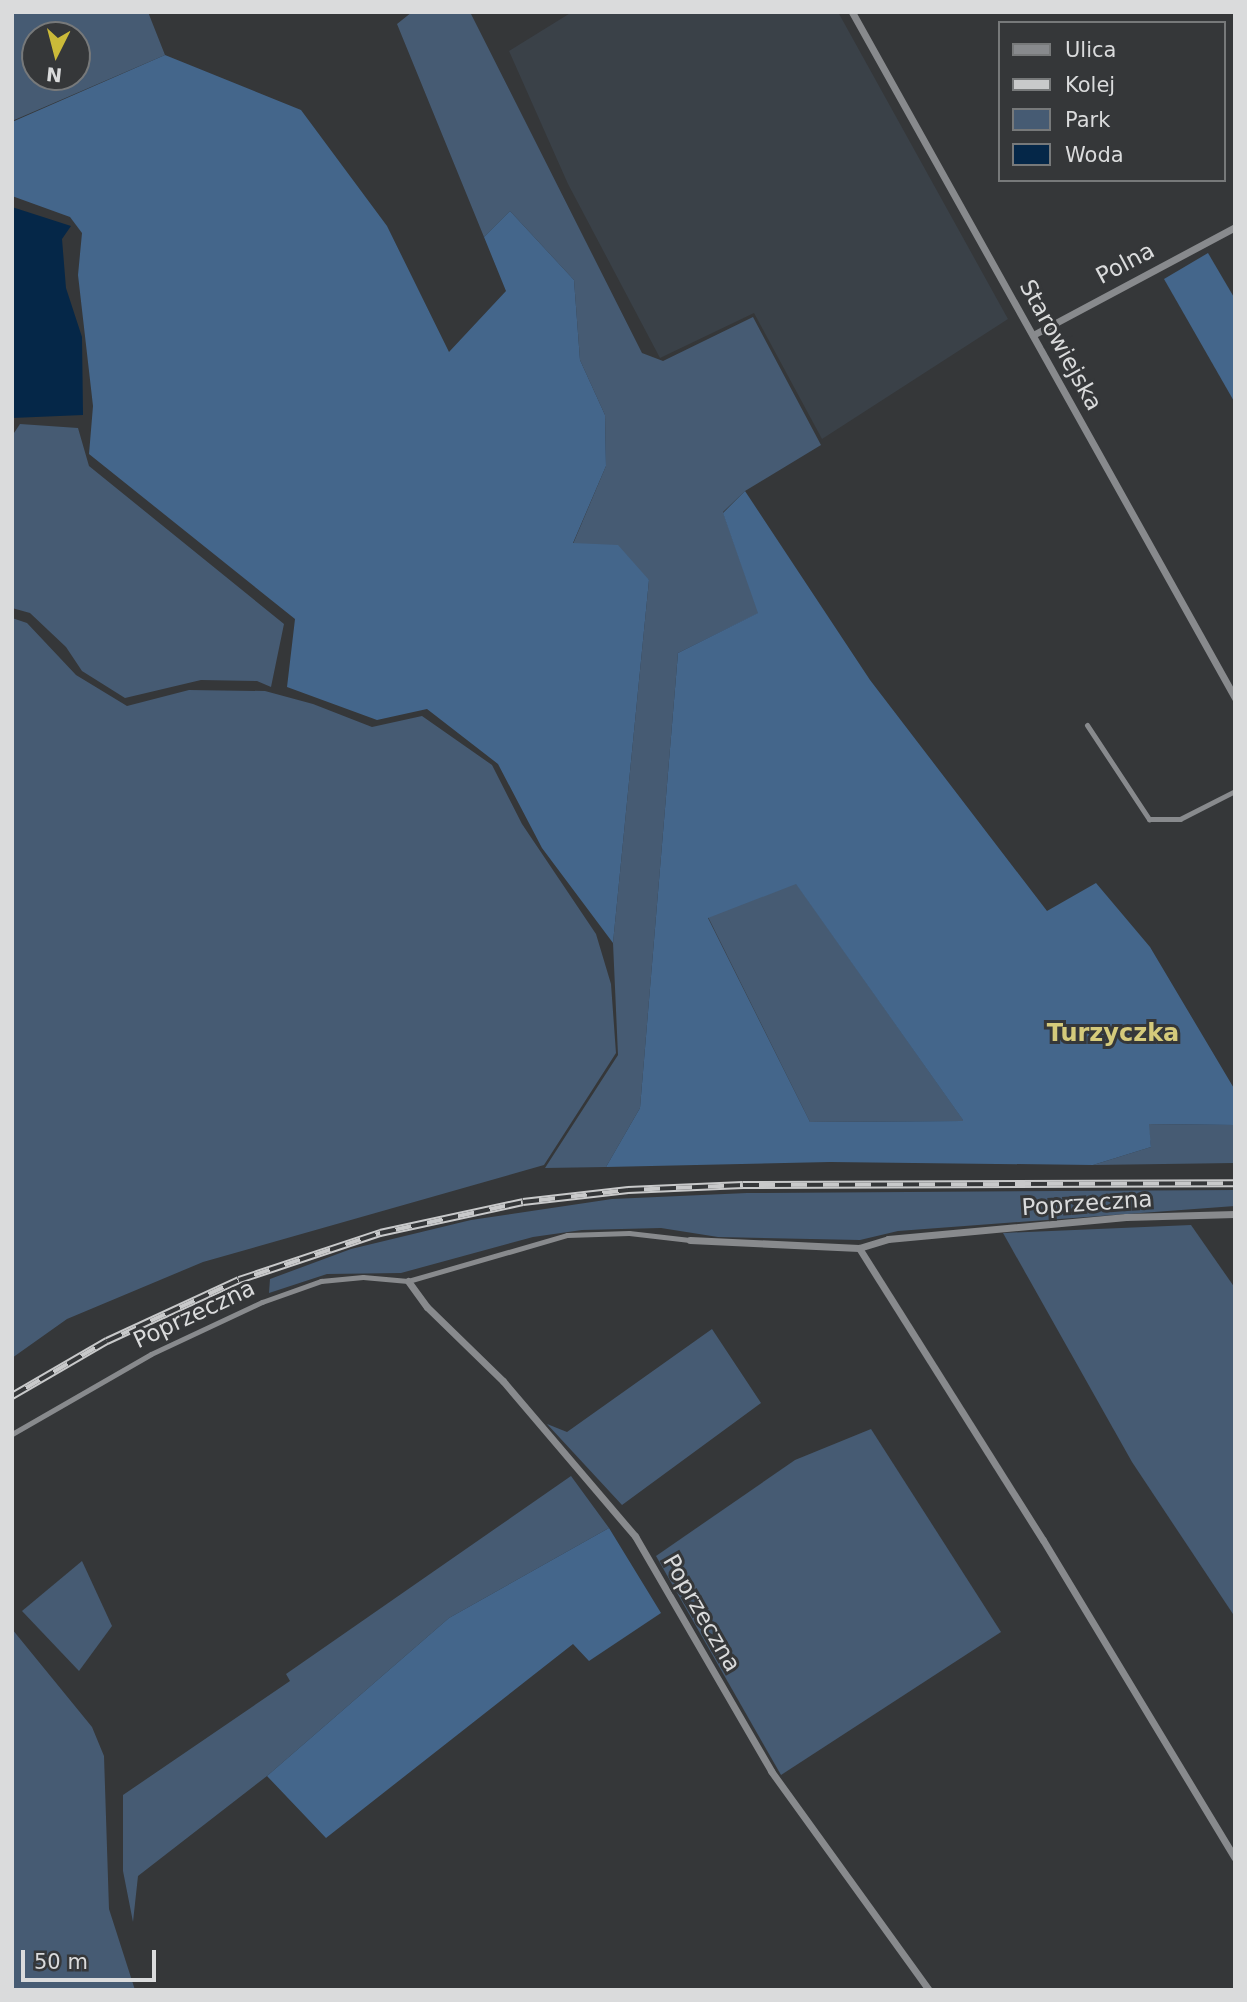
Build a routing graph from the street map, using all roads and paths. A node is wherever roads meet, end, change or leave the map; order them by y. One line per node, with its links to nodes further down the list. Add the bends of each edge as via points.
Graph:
1 (852, 12): 3 (street, Starowiejska)
2 (1235, 227): 3 (street, Polna)
3 (1033, 335): 4 (street, Starowiejska)
4 (1235, 698)
5 (1087, 725): 6 (lane, via 1149,819 1180,819)
6 (1235, 791)
7 (1235, 1214): 9 (street, Poprzeczna, via 1126,1217 888,1239)
8 (691, 1240): 9 (street, Poprzeczna); 10 (lane, Poprzeczna, via 629,1233 567,1235)
9 (859, 1248): 12 (street)
10 (408, 1281): 11 (lane, Poprzeczna, via 363,1277 321,1281 262,1302 151,1354); 13 (street, Poprzeczna, via 427,1307 503,1381 635,1536 771,1771)
11 (12, 1434)
12 (1235, 1858)
13 (929, 1990)

